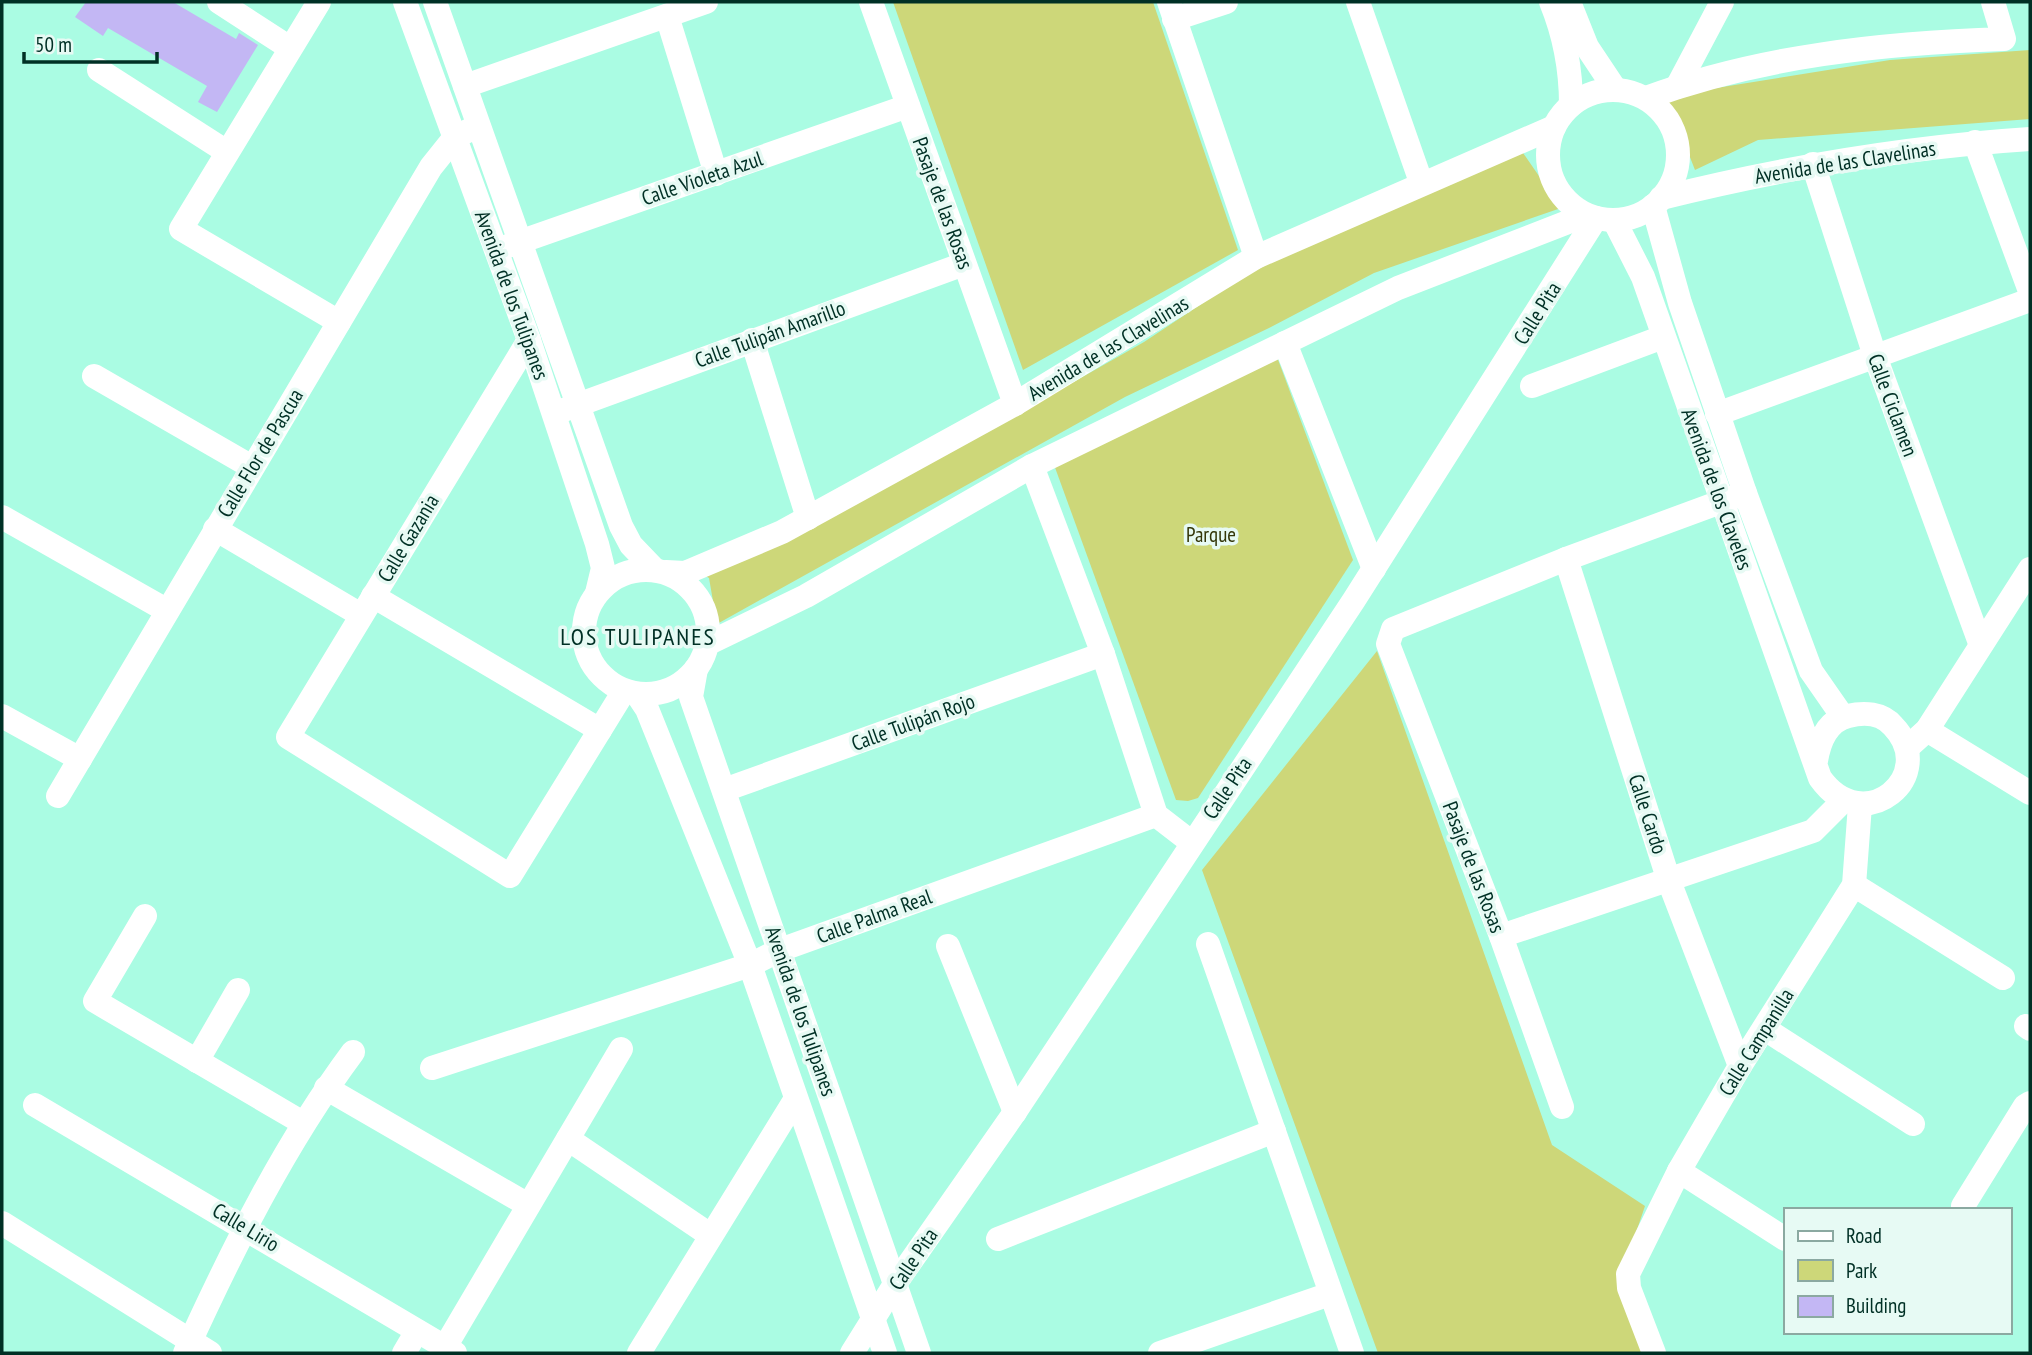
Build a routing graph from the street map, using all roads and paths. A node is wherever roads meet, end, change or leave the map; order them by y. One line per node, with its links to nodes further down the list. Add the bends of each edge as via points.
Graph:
1 (219, 2): 15 (street)
2 (319, 2): 15 (street)
3 (405, 2): 25 (street, Avenida de los Tulipanes)
4 (435, 2): 17 (street, Avenida de los Tulipanes)
5 (706, 2): 14 (street)
6 (871, 2): 22 (street, Pasaje de las Rosas)
7 (1226, 2): 13 (street)
8 (1358, 2): 31 (street)
9 (1551, 2): 21 (street, via 1564,33)
10 (1569, 2): 19 (street, via 1587,47)
11 (1722, 2): 18 (street)
12 (1993, 2): 18 (street, via 2004,39 1779,60)
13 (1172, 10): 35 (street)
14 (667, 16): 17 (street); 30 (street)
15 (290, 48): 28 (street)
16 (99, 70): 28 (street)
17 (465, 86): 23 (street, Avenida de los Tulipanes)
18 (1677, 87): 20 (street)
19 (1615, 89): 20 (street); 21 (street, via 1591,93)
20 (1646, 98): 32 (street, via 1664,114 1678,148 1675,173)
21 (1571, 105): 24 (street)
22 (908, 106): 30 (street, Calle Violeta Azul); 36 (street, Pasaje de las Rosas)
23 (478, 126): 25 (street, Calle Flor de Pascua); 34 (street, Avenida de los Tulipanes)
24 (1554, 127): 31 (street, Avenida de las Clavelinas); 33 (street, via 1548,150 1550,173 1560,194)
25 (456, 137): 34 (street, Avenida de los Tulipanes); 39 (street, Calle Flor de Pascua, via 431,167)
26 (2030, 139): 27 (street, Avenida de las Clavelinas)
27 (1975, 142): 29 (street, Avenida de las Clavelinas); 37 (street)
28 (226, 152): 39 (street, via 181,229)
29 (1813, 164): 32 (street, Avenida de las Clavelinas); 44 (street, Calle Ciclamen)
30 (716, 174): 34 (street, Calle Violeta Azul)
31 (1421, 183): 35 (street, Avenida de las Clavelinas)
32 (1657, 202): 33 (street, via 1635,216); 49 (street, Avenida de los Claveles)
33 (1599, 217): 40 (street, Avenida de los Claveles, via 1639,267); 43 (street, via 1398,288); 58 (street, Calle Pita)
34 (508, 246): 41 (street, Avenida de los Tulipanes); 48 (street, Avenida de los Tulipanes)
35 (1256, 257): 47 (street, Avenida de las Clavelinas)
36 (964, 264): 42 (street, Calle Tulipán Amarillo); 47 (street, Pasaje de las Rosas)
37 (2030, 291)
38 (2030, 300): 44 (street)
39 (339, 322): 51 (street, Calle Flor de Pascua)
40 (1663, 337): 46 (street); 53 (street, Avenida de los Claveles)
41 (529, 340): 48 (street, Avenida de los Tulipanes); 62 (street, Calle Gazania)
42 (752, 340): 48 (street, Calle Tulipán Amarillo); 55 (street)
43 (1285, 343): 50 (street); 58 (street)
44 (1875, 356): 49 (street); 64 (street, Calle Ciclamen)
45 (94, 376): 51 (street)
46 (1532, 386)
47 (1014, 404): 55 (street, Avenida de las Clavelinas)
48 (565, 410): 59 (street, Avenida de los Tulipanes, via 631,545); 61 (street, Avenida de los Tulipanes, via 603,568)
49 (1717, 414): 52 (street, Avenida de los Claveles)
50 (1032, 466): 65 (street, via 806,596); 66 (street)
51 (252, 467): 56 (street, Calle Flor de Pascua)
52 (1745, 494): 53 (street); 70 (street, Avenida de los Claveles, via 1811,671)
53 (1721, 502): 57 (street); 75 (street, Avenida de los Claveles)
54 (2, 517): 63 (street)
55 (808, 518): 59 (street, Avenida de las Clavelinas, via 684,573)
56 (215, 528): 62 (street); 63 (street, Calle Flor de Pascua)
57 (1566, 559): 82 (street, Calle Cardo); 85 (street, Pasaje de las Rosas, via 1393,629 1388,644)
58 (1374, 569): 81 (street, Calle Pita)
59 (660, 571): 61 (street, via 641,569 617,576); 65 (street, via 688,585 702,605)
60 (2026, 584): 64 (street)
61 (597, 593): 68 (street, via 586,616 587,654 601,676)
62 (367, 606): 71 (street); 71 (street, Calle Gazania, via 288,737 510,876)
63 (166, 610): 74 (street, Calle Flor de Pascua)
64 (1980, 643): 72 (street)
65 (707, 644): 67 (street)
66 (1103, 654): 76 (street, Calle Tulipán Rojo); 80 (street)
67 (696, 669): 68 (street, via 664,692); 76 (street, Avenida de los Tulipanes, via 691,697)
68 (630, 692): 71 (street); 89 (street, Avenida de los Tulipanes, via 647,709)
69 (2, 716): 74 (street)
70 (1843, 717): 73 (street, via 1859,713 1890,722); 75 (street, via 1828,728)
71 (600, 730)
72 (1927, 730): 73 (street); 77 (street)
73 (1907, 748): 79 (street, via 1908,765 1897,788 1877,803)
74 (80, 760): 78 (street, Calle Flor de Pascua)
75 (1816, 761): 79 (street, via 1820,778 1830,791)
76 (724, 790): 88 (street, Avenida de los Tulipanes)
77 (2030, 793)
78 (58, 796)
79 (1852, 803): 82 (street, via 1812,831); 83 (street, Calle Campanilla)
80 (1156, 814): 81 (street); 88 (street, Calle Palma Real)
81 (1191, 842): 103 (street, Calle Pita)
82 (1669, 881): 85 (street); 96 (street, Calle Cardo)
83 (1854, 886): 90 (street); 92 (street, Calle Campanilla)
84 (145, 916): 95 (street, via 95,1001)
85 (1501, 936): 102 (street, Pasaje de las Rosas)
86 (1208, 944): 106 (street)
87 (948, 946): 103 (street)
88 (780, 950): 89 (street, Calle Palma Real); 116 (street, Avenida de los Tulipanes)
89 (750, 965): 97 (street, Calle Palma Real); 99 (street, Avenida de los Tulipanes)
90 (2003, 978)
91 (238, 990): 95 (street)
92 (1765, 1029): 96 (street, Calle Campanilla); 105 (street)
93 (621, 1049): 107 (street)
94 (353, 1052): 98 (street)
95 (197, 1061): 104 (street)
96 (1740, 1066): 108 (street, Calle Campanilla)
97 (432, 1068)
98 (326, 1088): 104 (street); 109 (street)
99 (795, 1100): 113 (street); 118 (street, Avenida de los Tulipanes)
100 (2030, 1103): 110 (street)
101 (34, 1105): 112 (street, Calle Lirio)
102 (1562, 1107)
103 (1015, 1112): 116 (street, Calle Pita)
104 (303, 1124): 112 (street)
105 (1913, 1124)
106 (1274, 1131): 115 (street); 117 (street)
107 (568, 1139): 109 (street); 113 (street)
108 (1679, 1171): 114 (street); 129 (street, Calle Campanilla, via 1628,1274)
109 (528, 1205): 121 (street)
110 (1963, 1206)
111 (2, 1223): 120 (street)
112 (246, 1227): 119 (street, Calle Lirio); 120 (street)
113 (710, 1235): 123 (street)
114 (1784, 1238)
115 (998, 1239)
116 (895, 1284): 118 (street, Calle Pita); 126 (street, Avenida de los Tulipanes)
117 (1330, 1294): 127 (street); 128 (street)
118 (873, 1322): 124 (street, Calle Pita); 125 (street, Avenida de los Tulipanes)
119 (417, 1331): 121 (street, Calle Lirio); 122 (street)
120 (195, 1349)
121 (450, 1350)
122 (404, 1353)
123 (639, 1353)
124 (852, 1353)
125 (885, 1353)
126 (919, 1353)
127 (1160, 1353)
128 (1352, 1353)
129 (1654, 1353)

